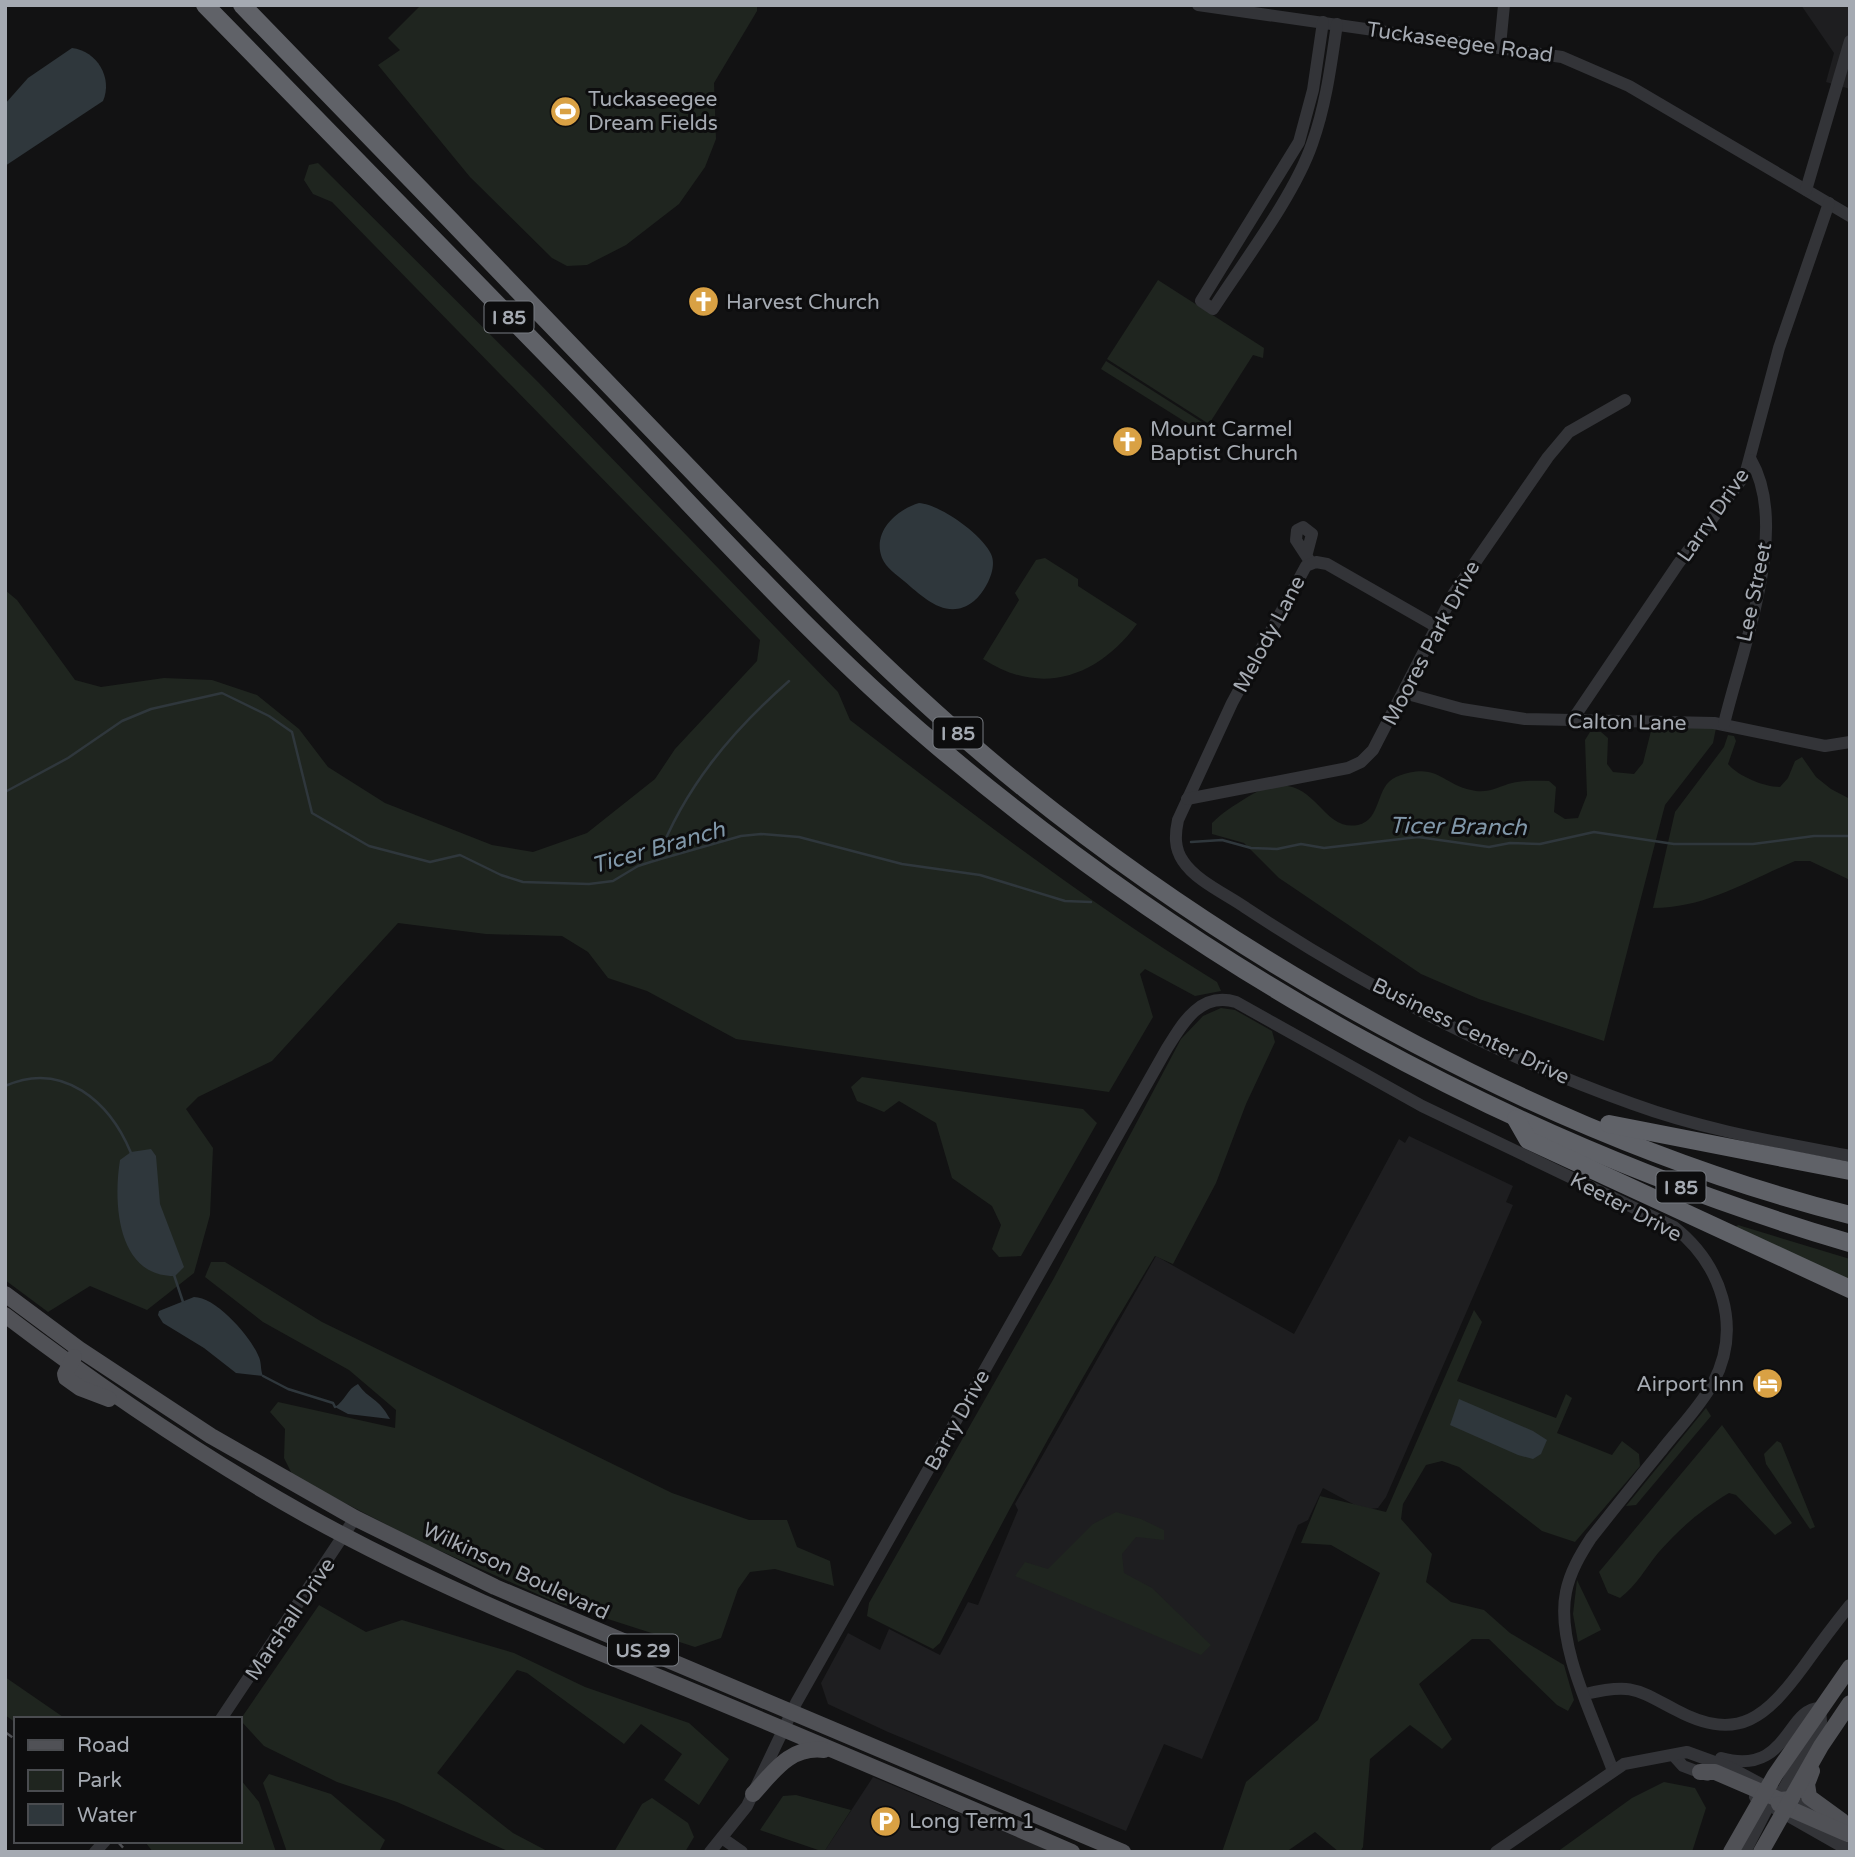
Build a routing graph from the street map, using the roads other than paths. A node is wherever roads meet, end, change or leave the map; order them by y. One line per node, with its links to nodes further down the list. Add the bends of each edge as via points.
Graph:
1 (205, 5): 22 (highway, I 85, via 811,629 932,742 1056,843 1194,940 1373,1046)
2 (242, 5): 21 (highway, I 85, via 816,600 924,704 1023,788 1185,907 1320,990 1438,1055)
3 (1198, 5): 5 (street, Tuckaseegee Road)
4 (1504, 5): 8 (street)
5 (1323, 22): 6 (street, Tuckaseegee Road); 6 (street, via 1313,90 1299,142 1201,301 1213,309 1311,147 1325,100)
6 (1337, 24): 8 (street, Tuckaseegee Road)
7 (1850, 41): 9 (street)
8 (1500, 46): 9 (street, Tuckaseegee Road, via 1562,57 1603,72)
9 (1806, 190): 10 (street, Tuckaseegee Road)
10 (1829, 203): 11 (street, Tuckaseegee Road); 13 (street, Larry Drive, via 1776,359)
11 (1850, 216)
12 (1625, 400): 14 (street, Moores Park Drive, via 1585,420 1560,441 1466,571)
13 (1751, 460): 16 (street, Larry Drive, via 1745,475 1678,564); 17 (street, Lee Street, via 1766,497 1766,546)
14 (1437, 627): 15 (street, Moores Park Drive); 19 (street, Melody Lane, via 1328,564 1309,558)
15 (1404, 693): 16 (street, Calton Lane, via 1488,714); 19 (street, Moores Park Drive, via 1373,750 1355,765)
16 (1571, 722): 17 (street, Calton Lane)
17 (1724, 724): 18 (street, Calton Lane, via 1825,746)
18 (1850, 742)
19 (1187, 799): 23 (street, Business Center Drive, via 1175,840 1188,867 1331,960 1409,1003 1482,1040 1634,1105 1733,1134)
20 (1217, 1000): 36 (street, Keeter Drive, via 1236,1002 1386,1088 1674,1227 1712,1269 1726,1317 1719,1370 1702,1399 1591,1538 1566,1591 1567,1640); 39 (street, Barry Drive, via 1188,1015 1166,1049)
21 (1571, 1116): 24 (highway); 25 (highway, I 85, via 1747,1184)
22 (1516, 1119): 26 (highway, I 85, via 1634,1170); 27 (highway, via 1528,1140)
23 (1850, 1156)
24 (1850, 1171)
25 (1850, 1214)
26 (1850, 1243)
27 (1850, 1289)
28 (5, 1294): 30 (main road, Wilkinson Boulevard / US 29)
29 (5, 1315): 31 (main road)
30 (79, 1349): 31 (main road); 32 (main road, Wilkinson Boulevard / US 29, via 245,1457)
31 (69, 1364): 33 (main road, Wilkinson Boulevard / US 29, via 65,1374 69,1382 133,1408)
32 (355, 1518): 33 (street, Marshall Drive); 39 (main road, Wilkinson Boulevard / US 29, via 495,1587)
33 (346, 1536): 40 (street, Marshall Drive); 41 (main road, Wilkinson Boulevard / US 29, via 491,1607)
34 (1850, 1605): 36 (street, via 1777,1701 1763,1714 1743,1722 1726,1726 1702,1723 1630,1687)
35 (1850, 1667): 38 (main road)
36 (1585, 1694): 45 (street, Keeter Drive)
37 (1850, 1703): 43 (main road)
38 (1820, 1708): 44 (street, via 1805,1713 1782,1744 1760,1758); 47 (main road)
39 (792, 1712): 41 (street, Barry Drive); 54 (main road, Wilkinson Boulevard / US 29)
40 (222, 1717)
41 (783, 1730): 42 (main road, Wilkinson Boulevard / US 29); 46 (street, Barry Drive)
42 (832, 1751): 46 (main road, via 814,1748 791,1755); 53 (main road, Wilkinson Boulevard / US 29)
43 (1814, 1759): 47 (main road); 48 (main road, via 1807,1784 1809,1797)
44 (1700, 1764): 45 (street, via 1683,1766 1674,1756 1637,1760); 47 (main road)
45 (1613, 1770): 55 (street)
46 (753, 1794): 49 (street, Barry Drive)
47 (1775, 1800): 48 (main road); 50 (street); 56 (main road); 57 (street); 58 (main road)
48 (1850, 1831)
49 (722, 1838): 51 (street, Barry Drive); 52 (street)
50 (1850, 1851)
51 (710, 1852)
52 (742, 1852)
53 (1072, 1852)
54 (1123, 1852)
55 (1496, 1852)
56 (1731, 1852)
57 (1745, 1852)
58 (1761, 1852)

